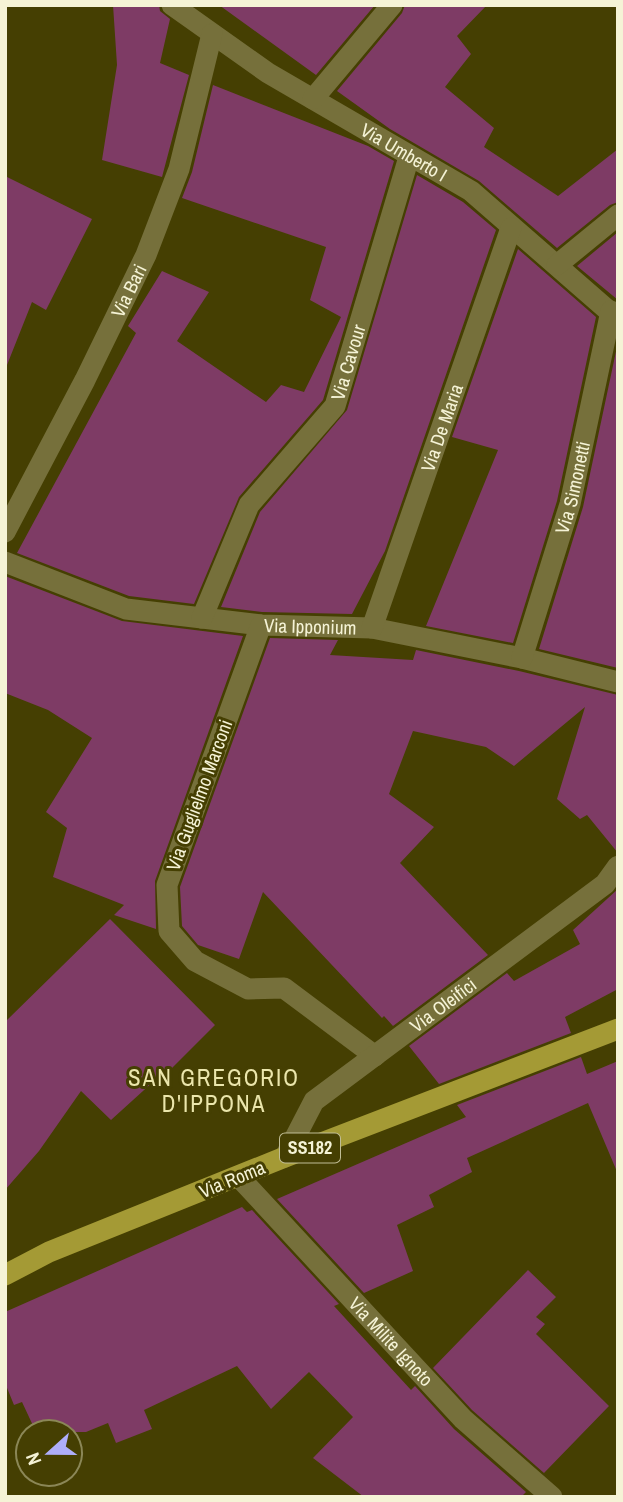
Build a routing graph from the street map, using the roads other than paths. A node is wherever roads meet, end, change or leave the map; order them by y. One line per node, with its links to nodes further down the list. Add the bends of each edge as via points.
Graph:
1 (172, 5): 3 (street, Via Umberto I)
2 (392, 5): 4 (street)
3 (212, 34): 4 (street, Via Umberto I); 10 (street, Via Bari, via 179,169 146,255)
4 (313, 99): 5 (street, Via Umberto I)
5 (409, 157): 7 (street, Via Umberto I, via 471,191); 12 (street, Via Cavour, via 335,406 249,505)
6 (618, 215): 8 (street)
7 (511, 228): 8 (street, Via Umberto I); 14 (street, Via De Maria)
8 (557, 265): 9 (street, Via Umberto I)
9 (614, 315): 15 (street, Via Simonetti, via 570,504)
10 (5, 532)
11 (5, 562): 12 (street, Via Ipponium, via 126,610)
12 (202, 618): 13 (street, Via Ipponium)
13 (261, 625): 14 (street, Via Ipponium); 19 (street, Via Guglielmo Marconi, via 167,885 169,931 195,961 248,989 284,988)
14 (372, 628): 15 (street, Via Ipponium)
15 (522, 658): 16 (street, Via Ipponium)
16 (618, 682)
17 (618, 866): 19 (street, Via Oleifici, via 605,884)
18 (618, 1028): 20 (main road, Via Roma / SS182)
19 (375, 1056): 20 (street, Via Oleifici, via 314,1101)
20 (285, 1157): 21 (main road, Via Roma / SS182)
21 (239, 1177): 22 (main road, Via Roma / SS182, via 49,1252); 23 (street, Via Milite Ignoto, via 463,1419)
22 (5, 1275)
23 (552, 1497)

